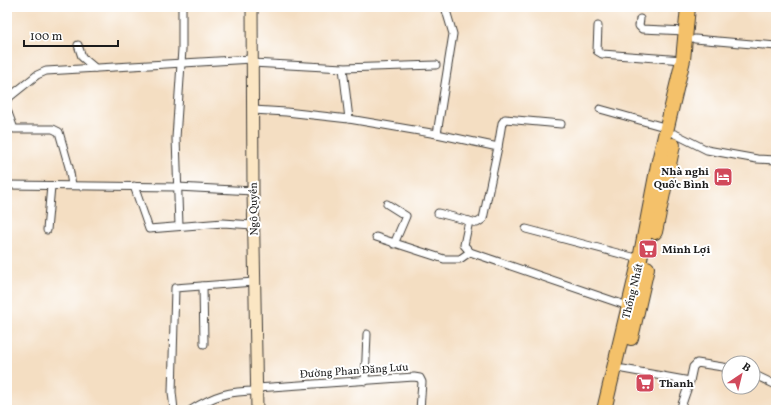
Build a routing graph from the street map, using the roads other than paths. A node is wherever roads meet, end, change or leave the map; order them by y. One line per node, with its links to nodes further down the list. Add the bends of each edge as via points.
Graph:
1 (182, 7): 13 (street)
2 (252, 7): 12 (street, Ngô Quyền)
3 (445, 7): 23 (street, via 453,34)
4 (688, 7): 8 (highway, Thống Nhất)
5 (697, 7): 8 (highway, Thống Nhất)
6 (640, 19): 8 (street, via 639,26 642,28)
7 (598, 26): 11 (street, via 597,51 602,54)
8 (690, 35): 10 (street); 11 (highway, Thống Nhất); 24 (highway, Thống Nhất)
9 (78, 45): 15 (street, via 82,57)
10 (776, 46)
11 (683, 60): 24 (highway, Thống Nhất)
12 (252, 61): 13 (street); 16 (street); 20 (street, Ngô Quyền)
13 (181, 63): 15 (street); 31 (street, via 176,138)
14 (436, 65): 16 (street)
15 (95, 68): 17 (street, via 42,72)
16 (343, 68): 21 (street)
17 (7, 99)
18 (600, 109): 24 (street)
19 (7, 110): 29 (street, via 14,129 53,129 58,132)
20 (253, 110): 21 (street); 32 (street, Ngô Quyền)
21 (349, 119): 23 (street)
22 (561, 124): 25 (street, via 505,119)
23 (437, 134): 25 (street)
24 (671, 136): 26 (street, via 707,150); 43 (highway, Thống Nhất, via 658,165); 47 (highway, Thống Nhất, via 649,260)
25 (498, 147): 35 (street, via 483,219 477,223)
26 (776, 160)
27 (7, 185): 28 (street)
28 (51, 186): 29 (street); 39 (street)
29 (72, 186): 30 (street)
30 (134, 186): 31 (street); 37 (street, via 149,229)
31 (177, 187): 32 (street); 37 (street)
32 (253, 192): 36 (street, Ngô Quyền)
33 (387, 204): 41 (street, via 402,212 407,218)
34 (438, 213): 35 (street)
35 (469, 221): 42 (street, via 464,245)
36 (253, 225): 37 (street, via 223,223); 44 (street, Ngô Quyền)
37 (179, 226)
38 (526, 229): 43 (street)
39 (47, 230)
40 (376, 237): 41 (street)
41 (394, 244): 42 (street, via 444,259 460,259)
42 (470, 252): 46 (street)
43 (640, 259): 46 (highway, Thống Nhất)
44 (254, 282): 45 (street); 56 (street, Ngô Quyền)
45 (203, 286): 49 (street); 57 (street, via 176,287 174,290)
46 (628, 306): 47 (highway, Thống Nhất)
47 (628, 330): 51 (highway, Thống Nhất); 61 (highway, Thống Nhất)
48 (367, 334): 53 (street)
49 (204, 344)
50 (721, 367): 54 (street, via 697,363 693,367)
51 (623, 369): 54 (street); 62 (highway, Thống Nhất)
52 (761, 378): 55 (street)
53 (365, 380): 56 (street, Đường Phan Đăng Lưu); 60 (street, Đường Phan Đăng Lưu, via 420,378)
54 (690, 381): 63 (street)
55 (776, 385)
56 (257, 390): 58 (street, Đường Phan Đăng Lưu, via 219,394); 59 (street, Ngô Quyền)
57 (174, 410)
58 (191, 410)
59 (257, 410)
60 (420, 410)
61 (604, 410)
62 (613, 410)
63 (680, 410)

